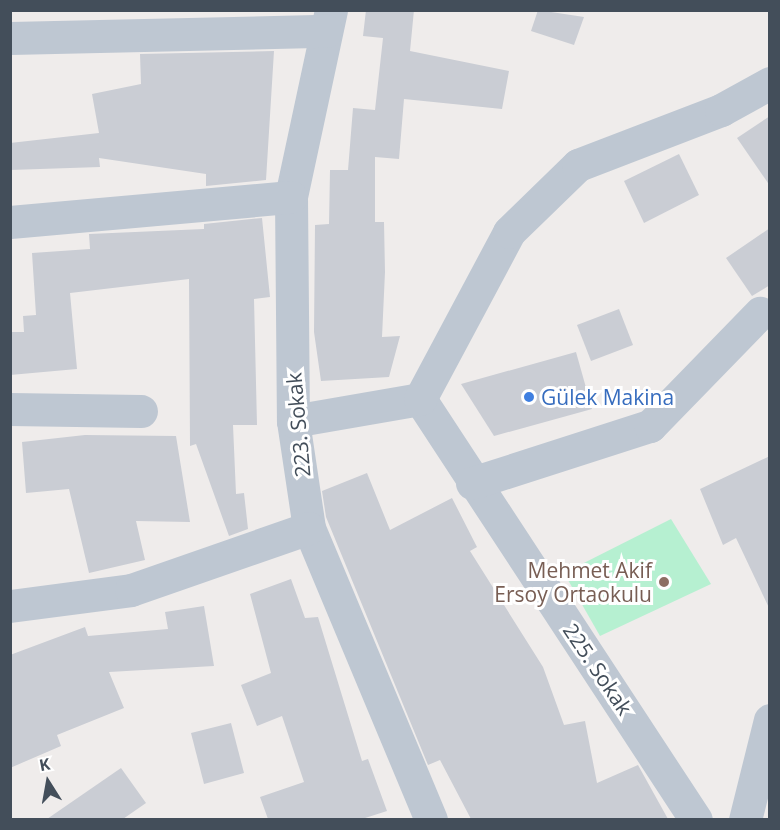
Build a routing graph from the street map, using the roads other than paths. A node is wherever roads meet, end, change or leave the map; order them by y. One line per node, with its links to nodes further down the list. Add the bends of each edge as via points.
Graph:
1 (328, 21): 2 (street); 4 (street, 223. Sokak)
2 (10, 38)
3 (770, 83): 7 (street, via 721,110 578,165 509,232)
4 (291, 197): 5 (street); 10 (street, 223. Sokak)
5 (10, 222)
6 (760, 313): 11 (street, via 650,426)
7 (420, 399): 10 (street); 11 (street, 225. Sokak)
8 (10, 409): 9 (street)
9 (141, 411)
10 (293, 421): 12 (street, 223. Sokak)
11 (472, 483): 16 (street, 225. Sokak)
12 (309, 528): 13 (street, via 131,590); 15 (street, 223. Sokak)
13 (10, 606)
14 (770, 720): 17 (street)
15 (431, 819)
16 (696, 819)
17 (745, 819)

